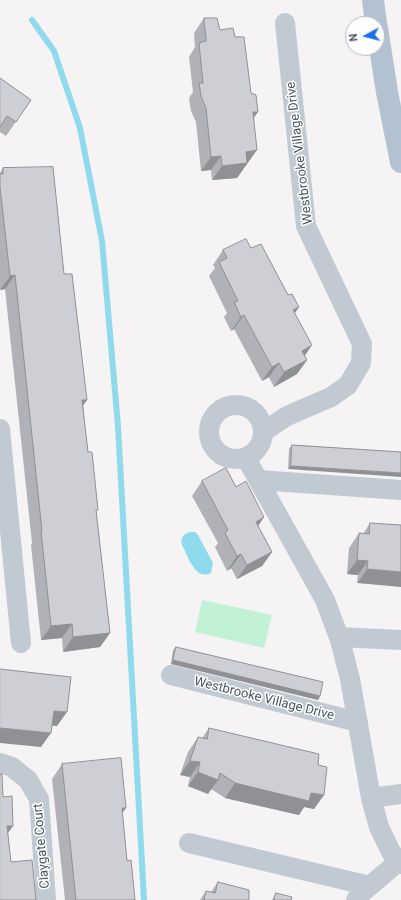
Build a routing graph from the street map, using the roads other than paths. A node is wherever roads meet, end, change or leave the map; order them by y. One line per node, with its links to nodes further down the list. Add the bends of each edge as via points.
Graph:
1 (373, 0): 2 (main road)
2 (375, 16)
3 (285, 24): 7 (street, Westbrooke Village Drive, via 306,226 362,344 361,363 348,385 331,397 287,416)
4 (381, 56): 5 (main road)
5 (401, 162)
6 (0, 429): 11 (street)
7 (263, 432): 8 (street, via 260,446); 8 (street, via 260,418 246,406 229,406 215,415 209,431 210,439 219,454 237,460)
8 (246, 458): 9 (street, Westbrooke Village Drive)
9 (258, 480): 10 (street); 12 (street, Westbrooke Village Drive, via 325,600)
10 (401, 490)
11 (4, 523): 14 (street)
12 (338, 637): 13 (street); 16 (street, Westbrooke Village Drive, via 350,679)
13 (401, 640)
14 (21, 643)
15 (171, 675): 16 (street, Westbrooke Village Drive)
16 (358, 722): 19 (street, Westbrooke Village Drive)
17 (0, 763): 23 (street, Claygate Court, via 12,767 28,780 39,799)
18 (401, 794): 19 (street)
19 (371, 798): 21 (street, Westbrooke Village Drive, via 379,827 391,852)
20 (189, 843): 22 (street)
21 (400, 863): 22 (street, Westbrooke Village Drive)
22 (370, 886): 24 (street, Westbrooke Village Drive)
23 (46, 900)
24 (356, 900)

